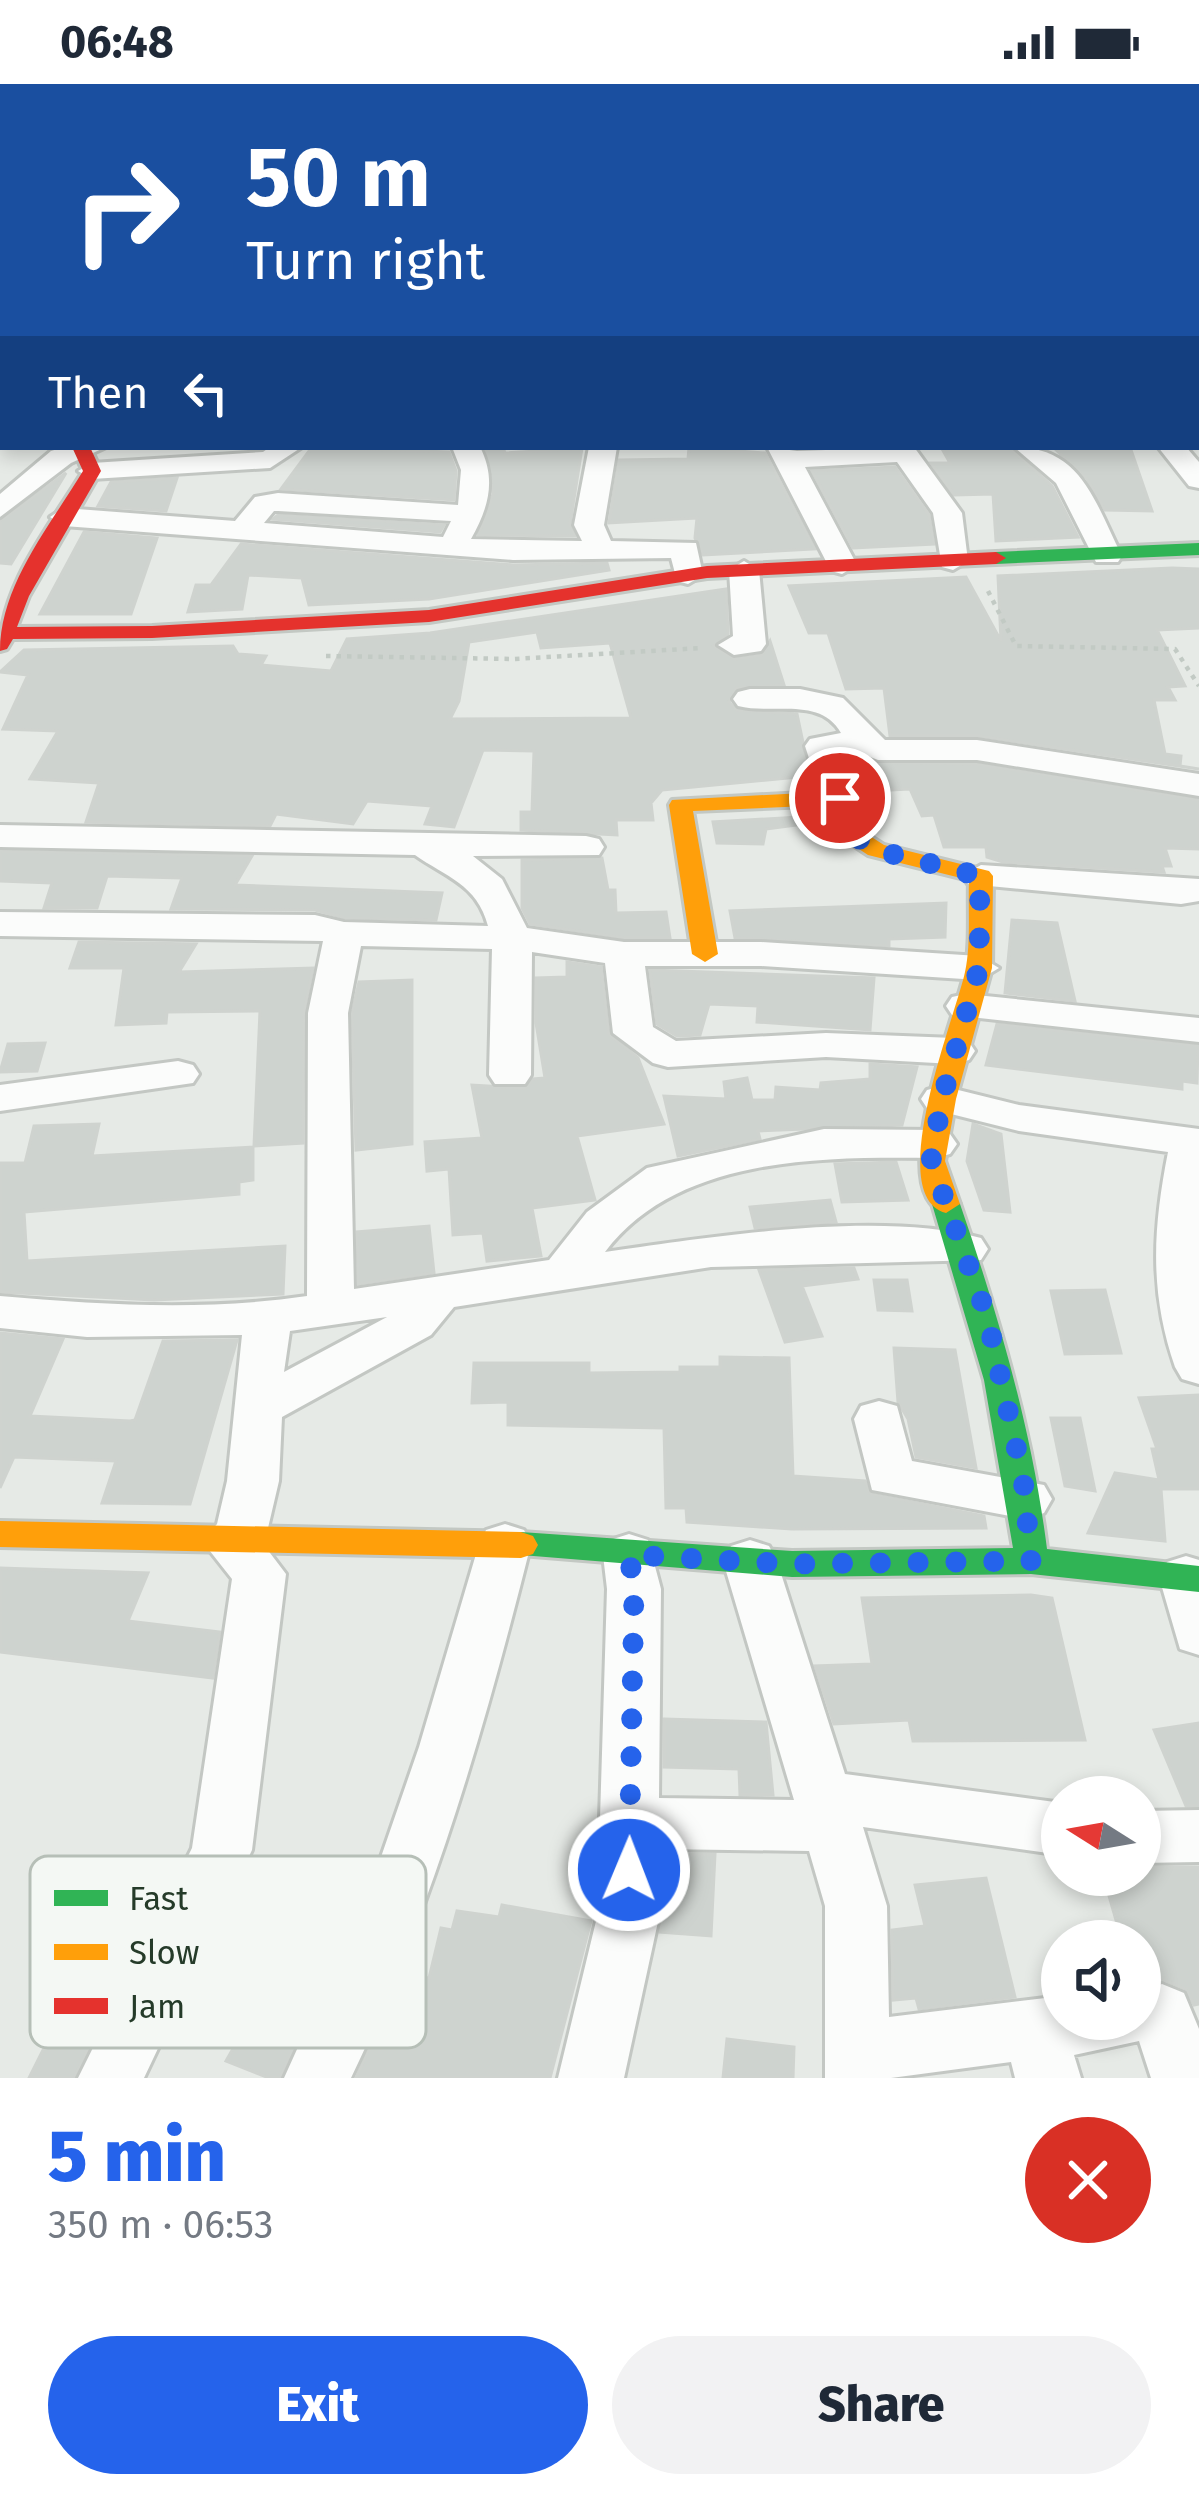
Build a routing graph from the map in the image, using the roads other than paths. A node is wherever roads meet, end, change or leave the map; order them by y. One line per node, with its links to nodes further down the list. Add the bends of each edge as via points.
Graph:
1 (284, 450): 7 (street, via 270,460)
2 (467, 450): 11 (street, via 476,476)
3 (602, 450): 15 (street, via 589,525)
4 (902, 450): 8 (street); 18 (street, via 956,530)
5 (1032, 450): 17 (street, via 1068,479)
6 (1174, 450): 9 (street)
7 (87, 453): 10 (street, via 61,457); 12 (street)
8 (785, 453): 19 (street)
9 (1199, 480)
10 (7, 496)
11 (471, 514): 13 (street, via 265,503); 14 (street)
12 (64, 518): 13 (street); 22 (street)
13 (242, 532): 14 (street)
14 (455, 544): 15 (street)
15 (599, 547): 21 (street, via 685,549)
16 (1199, 549): 17 (street)
17 (1107, 556): 18 (street)
18 (963, 561): 19 (street)
19 (842, 565): 20 (street)
20 (744, 570): 21 (street); 24 (street, via 750,644)
21 (688, 575): 23 (street, via 429,616)
22 (10, 594): 23 (street)
23 (3, 639)
24 (734, 646)
25 (749, 699): 26 (street, via 845,710)
26 (861, 740): 27 (street, via 878,751 994,752); 28 (street, via 822,746)
27 (1199, 785)
28 (840, 798): 32 (street, via 852,834 876,850); 38 (street, via 680,805)
29 (0, 836): 30 (street)
30 (416, 845): 31 (street); 36 (street, via 464,861 497,890)
31 (586, 847)
32 (980, 876): 33 (street); 39 (street)
33 (1199, 890)
34 (0, 924): 35 (street, via 223,924)
35 (344, 934): 36 (street); 50 (street, via 328,1013)
36 (515, 938): 37 (street); 43 (street)
37 (624, 954): 38 (street); 41 (street, via 633,1033 668,1054 826,1046)
38 (705, 955): 39 (street)
39 (973, 987): 40 (street, via 1016,1016); 41 (street)
40 (1199, 1030)
41 (954, 1051): 45 (street)
42 (178, 1074): 44 (street)
43 (510, 1075)
44 (0, 1098)
45 (942, 1099): 46 (street); 53 (street, via 1192,1141 1173,1245 1178,1314)
46 (935, 1144): 47 (street, via 942,1203); 48 (street, via 824,1143 663,1178 603,1223)
47 (965, 1249): 48 (street, via 803,1245); 56 (street)
48 (562, 1275): 49 (street)
49 (437, 1295): 50 (street); 54 (street, via 414,1323)
50 (331, 1310): 52 (street)
51 (0, 1312): 52 (street, via 87,1320)
52 (269, 1318): 54 (street)
53 (1199, 1367)
54 (260, 1407): 58 (street)
55 (879, 1419): 56 (street, via 890,1476)
56 (1026, 1499): 61 (street)
57 (1, 1535): 58 (street)
58 (234, 1542): 59 (street); 70 (street, via 259,1574)
59 (505, 1544): 60 (street); 71 (street)
60 (629, 1555): 62 (street); 66 (street)
61 (1031, 1561): 62 (street); 63 (street)
62 (751, 1562): 65 (street)
63 (1193, 1578): 64 (street)
64 (1199, 1633)
65 (830, 1811): 66 (street); 67 (street); 77 (street, via 856,1906)
66 (630, 1823): 80 (street, via 628,1917)
67 (1041, 1827)
68 (1199, 1836): 69 (street)
69 (1161, 1837)
70 (219, 1856)
71 (408, 1856)
72 (1161, 2028): 81 (street)
73 (1082, 2040): 76 (street)
74 (126, 2048): 78 (street)
75 (330, 2048): 79 (street)
76 (1041, 2054): 77 (street)
77 (859, 2064)
78 (111, 2078)
79 (317, 2078)
80 (590, 2078)
81 (1184, 2078)

